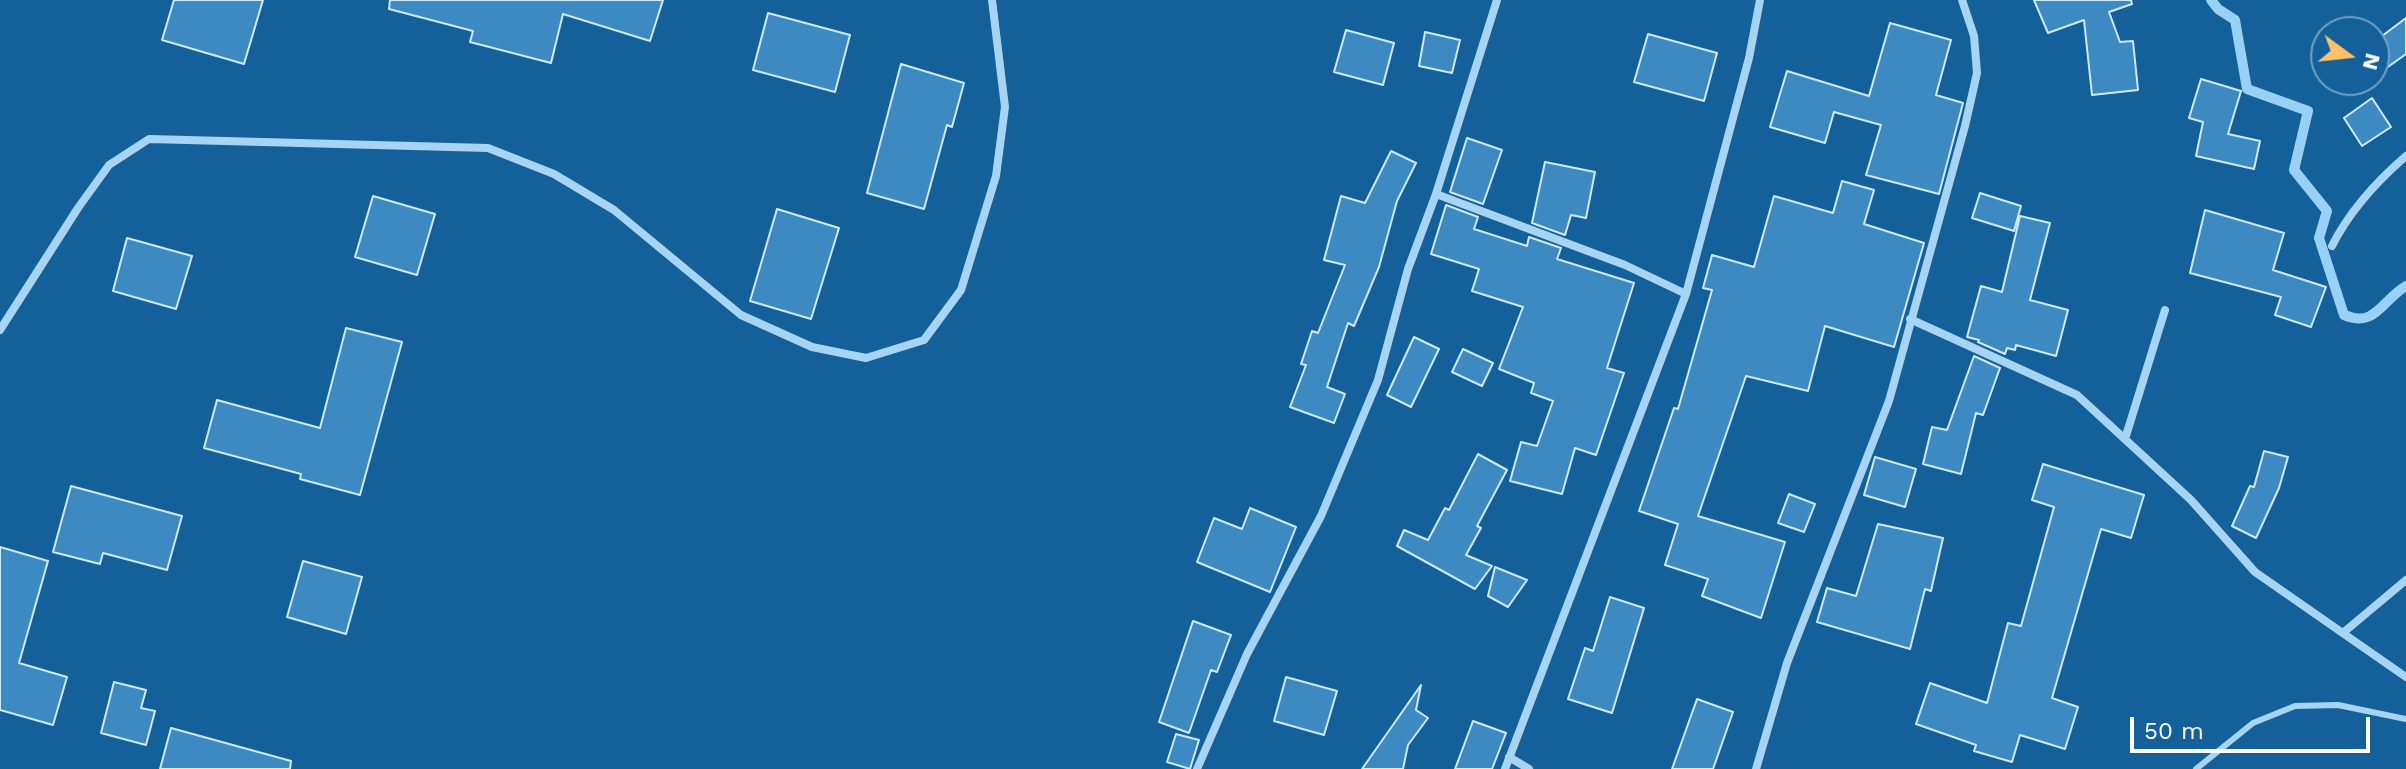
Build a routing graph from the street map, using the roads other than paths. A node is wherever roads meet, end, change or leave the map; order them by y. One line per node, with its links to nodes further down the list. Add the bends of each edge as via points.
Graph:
1 (992, 0): 11 (street, via 1005,107 996,176 961,290 924,340 866,358 812,347 741,315 614,210 554,174 488,148 149,139 109,165)
2 (1497, 0): 6 (street)
3 (1760, 0): 8 (street)
4 (1962, 0): 10 (street, via 1974,36 1977,73)
5 (2406, 156): 7 (street, via 2369,191)
6 (1436, 194): 8 (street, via 1625,265); 18 (street, via 1408,269 1378,380 1321,516 1247,654)
7 (2332, 246)
8 (1686, 294): 17 (street)
9 (2165, 310): 12 (street)
10 (1910, 319): 12 (street, via 2077,395); 21 (street, via 1889,401 1787,663)
11 (0, 330)
12 (2125, 439): 14 (street, via 2191,500 2255,572)
13 (2406, 580): 14 (street)
14 (2344, 632): 15 (street)
15 (2406, 677)
16 (2406, 719): 22 (lane, via 2338,705 2295,706 2253,723)
17 (1509, 757): 19 (street); 20 (street)
18 (1197, 769)
19 (1505, 769)
20 (1529, 769)
21 (1756, 769)
22 (2196, 769)

